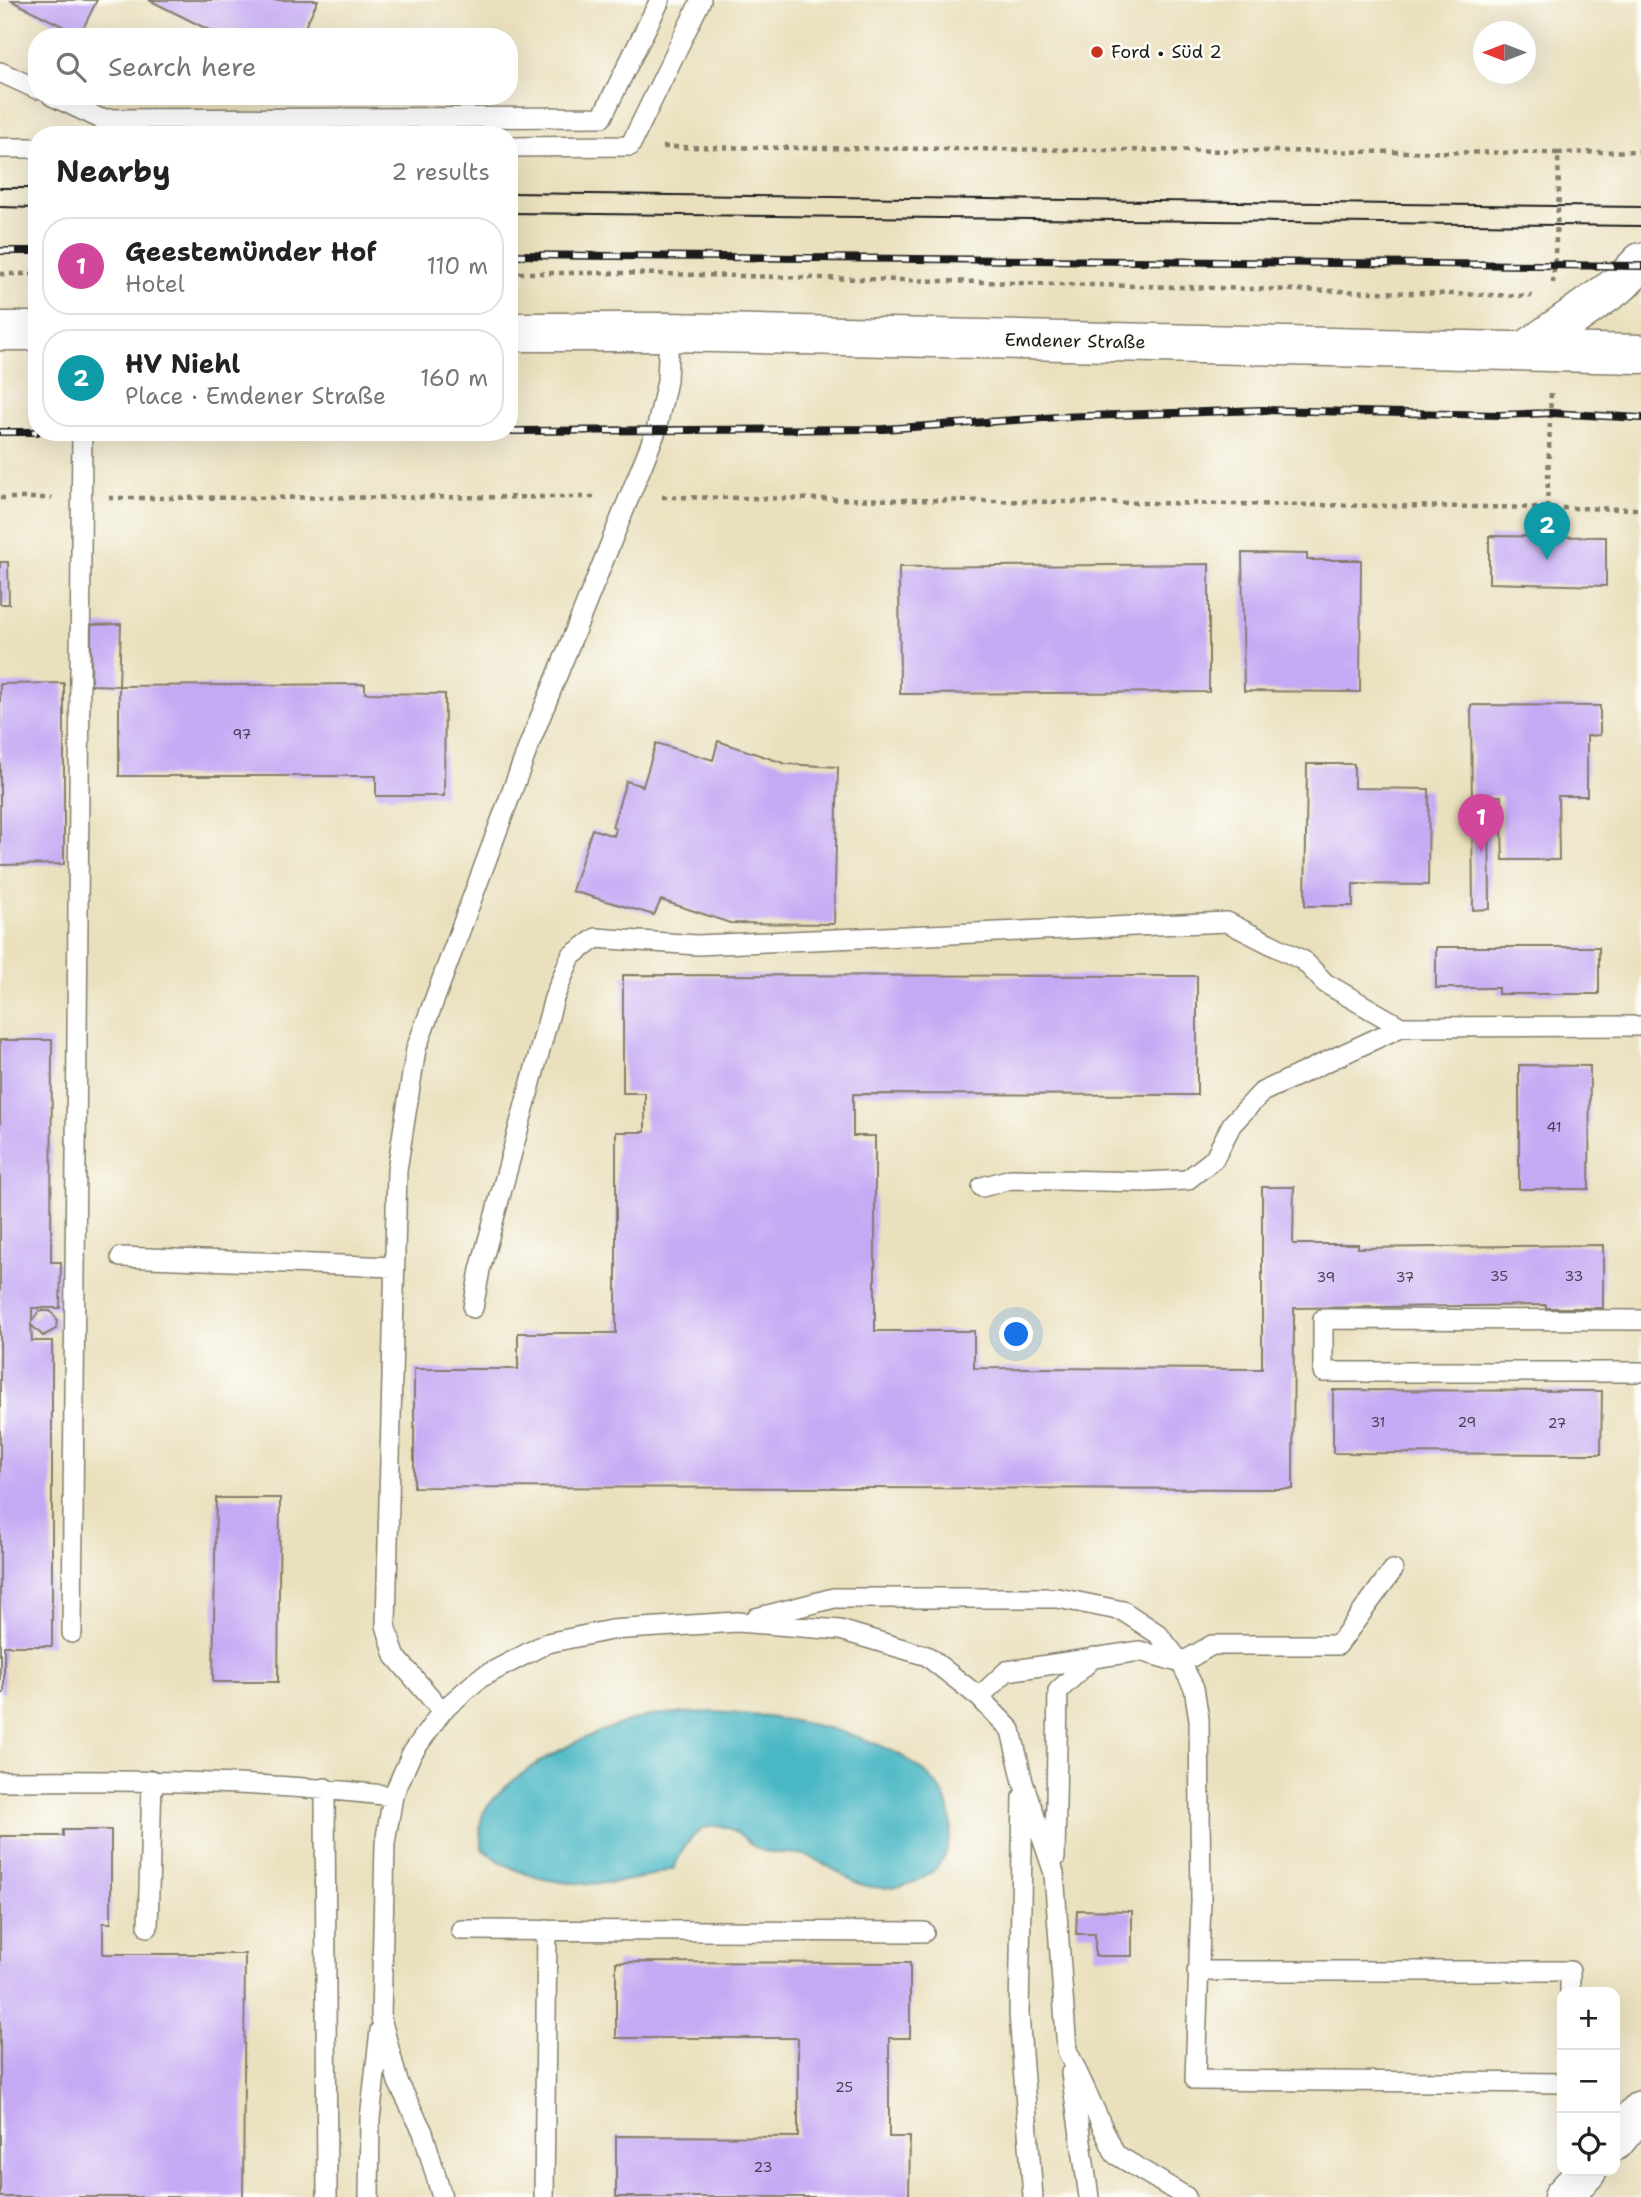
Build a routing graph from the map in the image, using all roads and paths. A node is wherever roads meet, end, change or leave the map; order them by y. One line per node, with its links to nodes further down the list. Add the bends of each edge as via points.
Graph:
1 (660, 0): 5 (lane, via 602,117 101,119)
2 (701, 0): 6 (lane)
3 (0, 72): 4 (lane)
4 (28, 85)
5 (71, 105)
6 (631, 146): 7 (lane); 11 (path)
7 (518, 147)
8 (0, 148): 9 (lane)
9 (28, 148)
10 (1641, 151): 11 (path)
11 (1558, 153): 20 (path, via 1559,195)
12 (1641, 262): 20 (main road, via 1621,283)
13 (518, 273): 20 (path, via 624,273)
14 (0, 274): 15 (path)
15 (28, 274)
16 (0, 331): 17 (main road)
17 (28, 331)
18 (518, 331): 19 (main road, Emdener Straße)
19 (669, 332): 20 (main road, Emdener Straße); 23 (lane, via 667,381 656,431)
20 (1545, 333): 21 (main road, Emdener Straße); 26 (path)
21 (1641, 354)
22 (82, 441): 25 (lane)
23 (629, 497): 25 (path); 26 (path); 32 (lane, via 531,740 416,1049 397,1170)
24 (0, 498): 25 (path)
25 (80, 498): 38 (lane)
26 (1548, 508): 27 (path)
27 (1641, 509)
28 (1641, 1026): 29 (lane)
29 (1401, 1027): 30 (lane, via 1262,1092 1231,1124 1214,1159 1186,1180 1012,1178); 33 (lane, via 1325,983 1304,961 1227,922 697,945 596,938 571,956 554,998)
30 (982, 1187)
31 (121, 1257): 32 (lane)
32 (394, 1266): 42 (lane, via 386,1625 395,1656)
33 (473, 1308)
34 (1641, 1320): 35 (lane, via 1323,1320 1323,1371)
35 (1641, 1372)
36 (1393, 1570): 40 (lane, via 1338,1645 1212,1645)
37 (737, 1622): 40 (lane, via 834,1598 1058,1598 1123,1611 1158,1634); 41 (lane, via 841,1630 927,1656); 42 (lane, via 611,1630 547,1643 480,1678)
38 (72, 1633)
39 (1094, 1657): 40 (lane, via 1140,1651); 41 (lane, via 1007,1671); 48 (lane, via 1058,1692)
40 (1181, 1663): 53 (lane, via 1194,1688 1199,1718)
41 (979, 1697): 45 (lane, via 1011,1730)
42 (442, 1711): 47 (lane, via 411,1755)
43 (0, 1780): 44 (lane)
44 (152, 1780): 46 (lane); 49 (lane)
45 (1023, 1782): 48 (lane); 65 (lane, via 1019,2014)
46 (325, 1788): 47 (lane); 61 (lane)
47 (393, 1796): 55 (lane, via 385,1843)
48 (1054, 1873): 56 (lane)
49 (148, 1927)
50 (461, 1930): 51 (lane)
51 (547, 1930): 52 (lane); 64 (lane)
52 (924, 1932)
53 (1197, 1971): 54 (lane, via 1570,1971); 57 (lane, via 1195,2080)
54 (1570, 1987)
55 (381, 2018): 62 (lane, via 370,2119); 63 (lane, via 398,2082 423,2133)
56 (1067, 2050): 66 (lane); 67 (lane, via 1115,2154)
57 (1557, 2083)
58 (1641, 2110): 59 (main road)
59 (1620, 2135)
60 (1582, 2176): 68 (main road)
61 (327, 2197)
62 (369, 2197)
63 (442, 2197)
64 (544, 2197)
65 (1032, 2197)
66 (1089, 2197)
67 (1186, 2197)
68 (1563, 2197)

